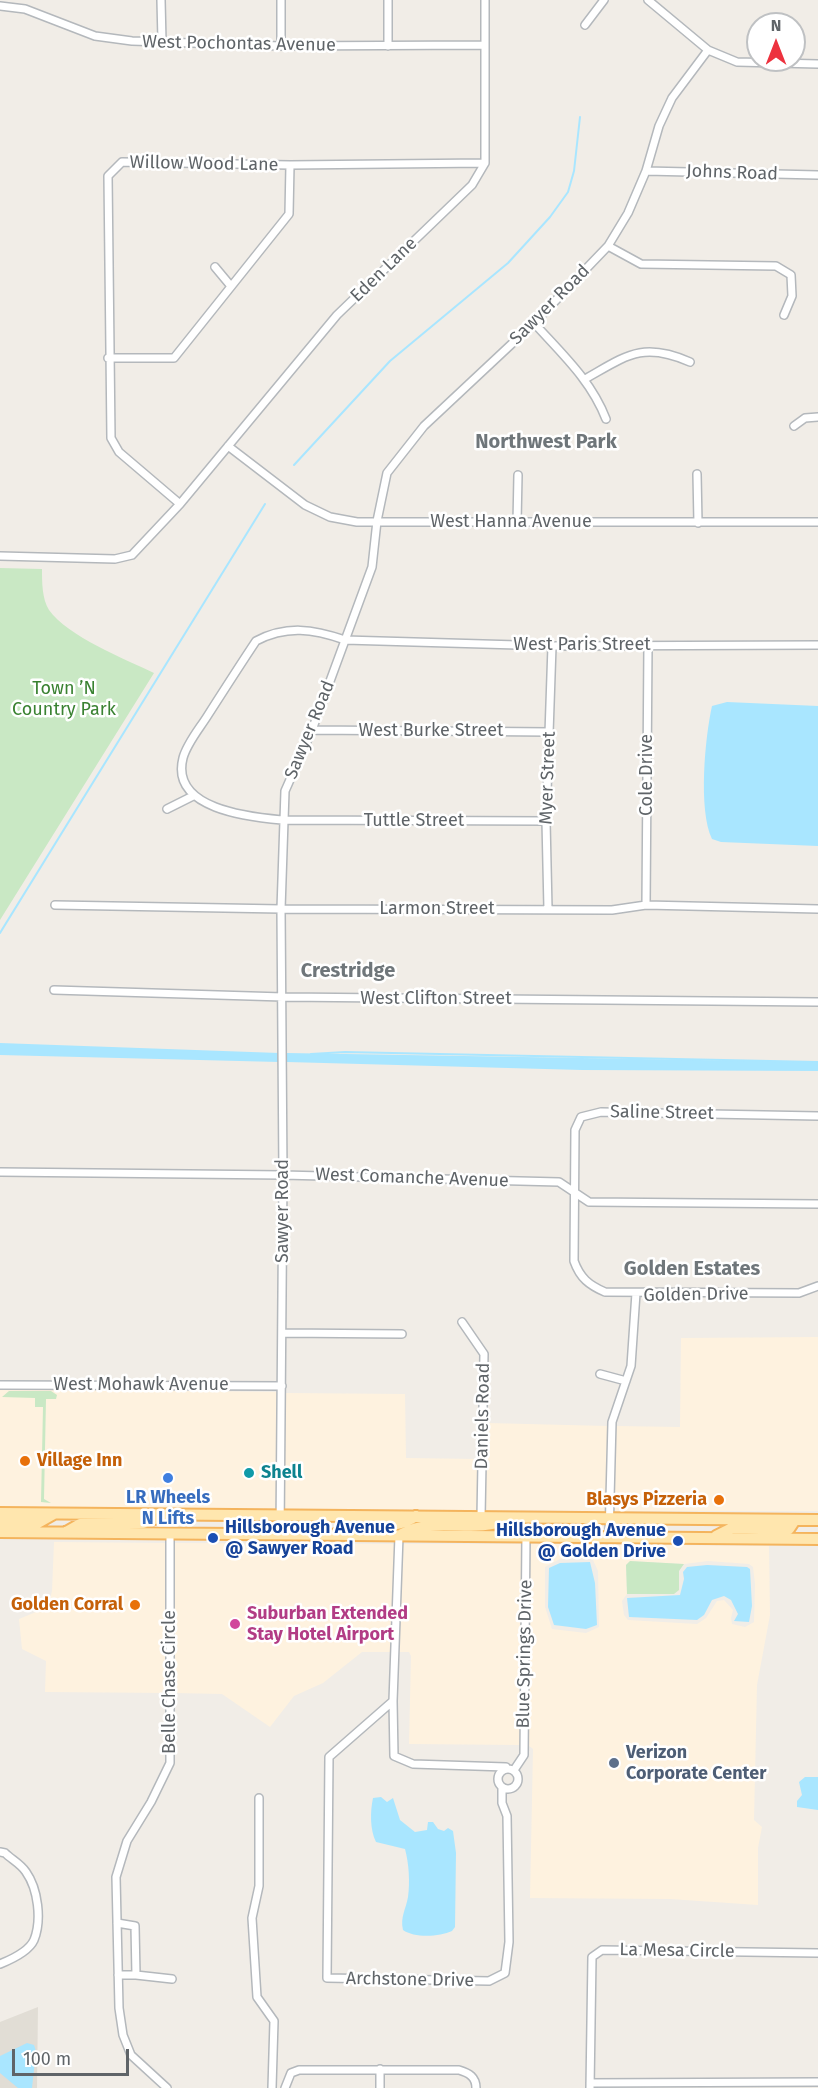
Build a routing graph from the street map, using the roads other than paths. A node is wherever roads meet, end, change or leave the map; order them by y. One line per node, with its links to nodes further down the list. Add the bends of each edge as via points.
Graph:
1 (161, 0): 9 (street)
2 (281, 0): 11 (street)
3 (388, 0): 12 (street)
4 (485, 0): 10 (street)
5 (604, 0): 8 (street)
6 (648, 0): 13 (street)
7 (0, 6): 9 (street, West Pochontas Avenue, via 25,9 95,36)
8 (585, 25)
9 (162, 41): 11 (street, West Pochontas Avenue)
10 (484, 45): 12 (street, West Pochontas Avenue); 15 (street)
11 (281, 46): 12 (street, West Pochontas Avenue)
12 (388, 46)
13 (708, 51): 14 (street, via 737,62); 17 (street, Sawyer Road, via 672,98)
14 (818, 63)
15 (485, 164): 16 (street, Willow Wood Lane); 30 (street, Eden Lane, via 472,185 337,315)
16 (290, 165): 21 (street, via 290,214); 24 (street, Willow Wood Lane, via 122,162 108,176)
17 (646, 171): 18 (street, Johns Road); 19 (street, Sawyer Road)
18 (818, 175)
19 (608, 246): 22 (street, via 641,264 776,266 791,275 792,296); 23 (street, Sawyer Road)
20 (215, 267): 21 (street)
21 (230, 285): 24 (street, via 174,358)
22 (784, 315)
23 (534, 322): 26 (street); 34 (street, Sawyer Road, via 424,426 387,473)
24 (108, 358): 33 (street, Willow Wood Lane, via 111,438 119,452)
25 (690, 362): 26 (street, via 671,354 633,352)
26 (585, 379): 28 (street, via 597,395)
27 (818, 417): 29 (street, via 805,418)
28 (606, 419)
29 (794, 426)
30 (228, 446): 33 (street, Eden Lane); 34 (street, West Hanna Avenue, via 305,505 330,517)
31 (697, 474): 37 (street)
32 (518, 475): 36 (street)
33 (180, 504): 38 (street, via 132,555 116,560)
34 (377, 521): 36 (street, West Hanna Avenue); 39 (street, Sawyer Road, via 372,567)
35 (818, 522): 37 (street, West Hanna Avenue)
36 (517, 523): 37 (street, West Hanna Avenue)
37 (698, 523)
38 (0, 556)
39 (345, 640): 42 (street, West Paris Street); 43 (street, Sawyer Road); 45 (street, West Paris Street, via 317,631 296,630 274,631 256,641 183,759 186,786)
40 (648, 645): 41 (street, West Paris Street); 42 (street, West Paris Street); 50 (street, Cole Drive)
41 (818, 645)
42 (552, 646): 44 (street, Myer Street)
43 (312, 730): 44 (street, West Burke Street); 47 (street, Sawyer Road, via 285,790)
44 (550, 732): 48 (street, Myer Street)
45 (193, 796): 46 (street); 47 (street, Tuttle Street, via 237,814)
46 (167, 810)
47 (282, 820): 48 (street, Tuttle Street); 51 (street, Sawyer Road)
48 (546, 821): 52 (street, Myer Street)
49 (56, 904): 51 (street, Larmon Street)
50 (646, 904): 52 (street, Larmon Street, via 612,910); 53 (street, Larmon Street)
51 (281, 909): 52 (street, Larmon Street); 55 (street, Sawyer Road)
52 (548, 909)
53 (818, 909)
54 (54, 990): 55 (street, West Clifton Street)
55 (283, 997): 56 (street, West Clifton Street); 59 (street, Sawyer Road)
56 (818, 1002)
57 (818, 1116): 60 (street, Saline Street, via 602,1112 581,1117 575,1130)
58 (0, 1172): 59 (street, West Comanche Avenue)
59 (283, 1175): 60 (street, West Comanche Avenue, via 559,1182); 65 (street, Sawyer Road)
60 (575, 1191): 61 (street, West Comanche Avenue, via 589,1202); 63 (street, via 574,1261 578,1274 605,1292)
61 (818, 1204)
62 (818, 1286): 63 (street, Golden Drive, via 800,1293)
63 (636, 1293): 68 (street, Golden Drive, via 631,1366)
64 (462, 1322): 76 (street, Daniels Road, via 484,1354)
65 (282, 1333): 66 (street); 70 (street, Sawyer Road)
66 (402, 1334)
67 (600, 1374): 68 (street)
68 (626, 1381): 78 (street, Golden Drive, via 612,1422)
69 (0, 1385): 70 (street, West Mohawk Avenue)
70 (282, 1386): 74 (street, Sawyer Road)
71 (0, 1513): 72 (main road)
72 (55, 1513): 73 (main road); 81 (main road, via 38,1523)
73 (169, 1513): 74 (main road); 83 (main road, via 143,1523 80,1524)
74 (280, 1514): 75 (main road); 85 (street, Sawyer Road)
75 (417, 1516): 76 (main road); 86 (main road, via 400,1526 350,1526)
76 (481, 1517): 77 (main road)
77 (512, 1518): 78 (main road); 88 (main road, via 495,1526 418,1525)
78 (609, 1518): 79 (main road); 89 (street, Golden Drive)
79 (795, 1520): 80 (main road); 90 (main road, via 789,1529 732,1528)
80 (818, 1520)
81 (0, 1524)
82 (0, 1532): 83 (main road)
83 (66, 1532): 84 (main road)
84 (170, 1533): 85 (main road); 97 (street, Belle Chase Circle, via 170,1763 127,1841 116,1877)
85 (280, 1533): 86 (main road)
86 (334, 1534): 88 (main road)
87 (526, 1535): 88 (main road); 89 (main road); 93 (street, Blue Springs Drive, via 524,1755)
88 (399, 1536): 92 (street)
89 (609, 1537): 90 (main road)
90 (713, 1538): 91 (main road)
91 (818, 1539)
92 (393, 1701): 93 (street, via 394,1756 413,1764); 94 (street, Archstone Drive, via 329,1756 327,1978 489,1981 505,1972 509,1942 508,1862)
93 (510, 1769): 94 (street, via 500,1773); 94 (street, via 517,1777 514,1787)
94 (502, 1788)
95 (259, 1798): 108 (street, via 259,1886 252,1918 256,1997 274,2021)
96 (0, 1852): 99 (street, via 26,1871 36,1891 38,1919 34,1942)
97 (117, 1923): 100 (street, Belle Chase Circle); 101 (street, via 135,1926)
98 (818, 1953): 106 (street, La Mesa Circle, via 602,1950 592,1957)
99 (0, 1964)
100 (118, 1975): 101 (street); 107 (street, Belle Chase Circle, via 123,2035 131,2055)
101 (136, 1976): 102 (street)
102 (172, 1979)
103 (380, 2069): 105 (street, via 459,2070 469,2073); 109 (street, via 299,2070 291,2073); 110 (street)
104 (818, 2082): 106 (street)
105 (476, 2085)
106 (590, 2086)
107 (167, 2088)
108 (272, 2088)
109 (285, 2088)
110 (380, 2088)

